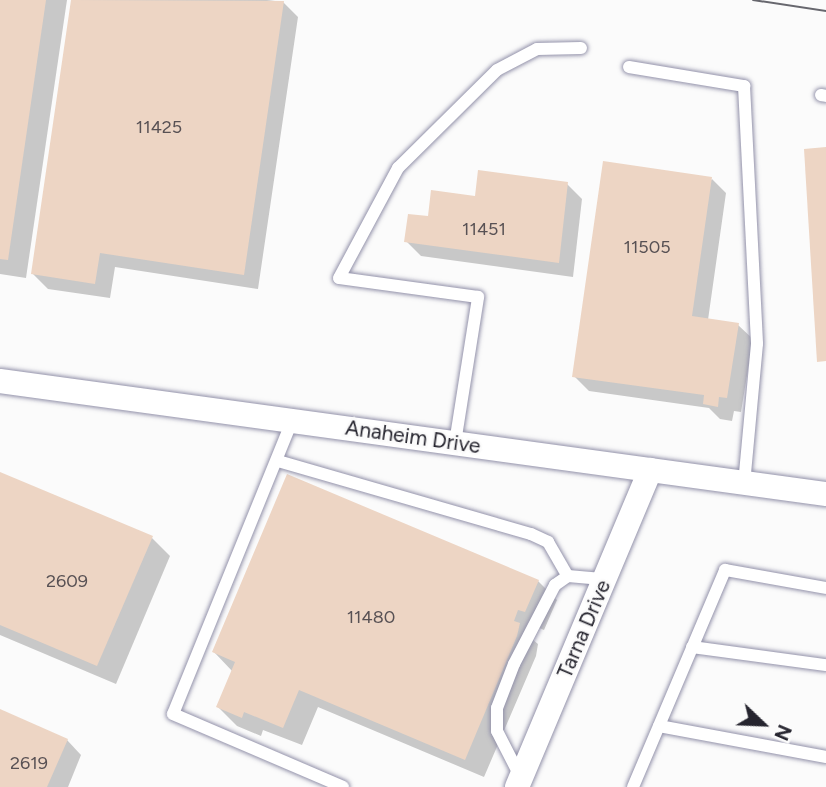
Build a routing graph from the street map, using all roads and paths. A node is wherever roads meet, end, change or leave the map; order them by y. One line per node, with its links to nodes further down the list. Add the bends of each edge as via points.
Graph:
1 (580, 48): 5 (lane, via 537,50 497,70 398,168 339,278 478,297)
2 (629, 67): 8 (lane, via 744,86 757,344)
3 (0, 381): 4 (street, Anaheim Drive)
4 (292, 421): 5 (street, Anaheim Drive); 6 (lane)
5 (455, 443): 7 (street, Anaheim Drive)
6 (278, 461): 10 (lane, via 531,534 548,542); 18 (lane, via 173,714)
7 (650, 470): 8 (street, Anaheim Drive); 11 (street, Tarna Drive)
8 (744, 483): 9 (street, Anaheim Drive)
9 (826, 494)
10 (568, 576): 11 (lane); 17 (lane, via 555,585 539,609 497,708 498,731)
11 (605, 579): 17 (street, Tarna Drive)
12 (826, 588): 13 (lane, via 724,570)
13 (692, 647): 14 (lane); 15 (lane)
14 (826, 665)
15 (659, 726): 16 (lane); 19 (lane)
16 (826, 757)
17 (519, 782)
18 (343, 787)
19 (633, 787)

